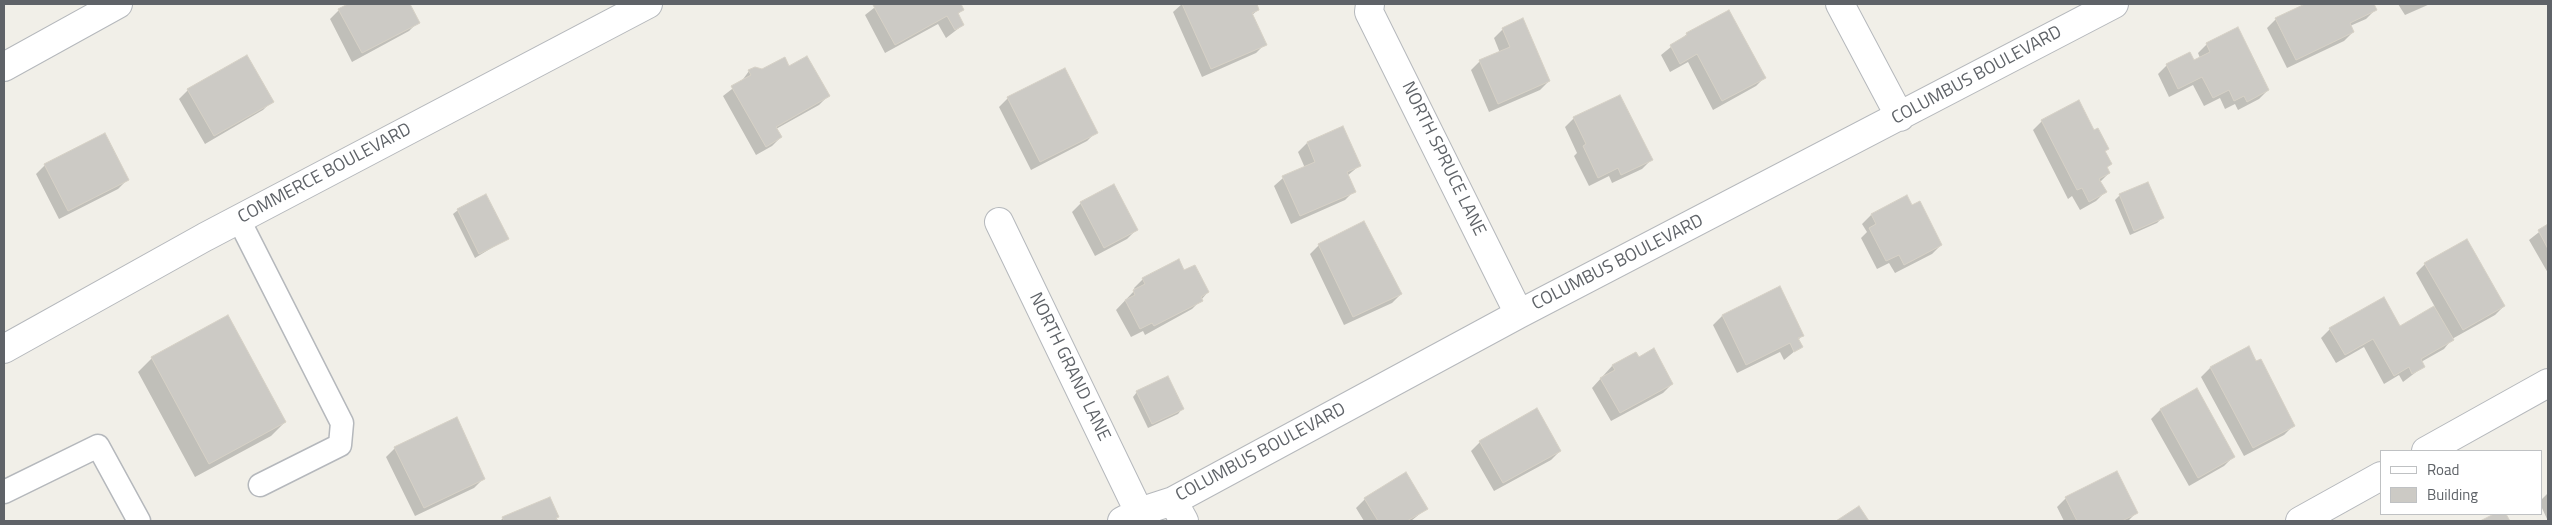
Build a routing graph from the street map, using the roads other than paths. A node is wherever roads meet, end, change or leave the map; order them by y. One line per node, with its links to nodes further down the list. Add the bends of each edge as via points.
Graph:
1 (118, 4): 6 (street)
2 (648, 4): 8 (street, COMMERCE BOULEVARD)
3 (1370, 4): 10 (street, NORTH SPRUCE LANE, via 1370,12)
4 (1840, 4): 7 (street)
5 (2114, 4): 7 (street, COLUMBUS BOULEVARD)
6 (4, 67)
7 (1900, 117): 10 (street, COLUMBUS BOULEVARD)
8 (239, 220): 11 (street, COMMERCE BOULEVARD); 15 (lane, via 342,423 340,444)
9 (999, 222): 18 (street, NORTH GRAND LANE)
10 (1519, 314): 17 (street, COLUMBUS BOULEVARD)
11 (4, 349)
12 (2548, 383): 13 (street)
13 (2428, 450)
14 (2380, 477): 20 (street)
15 (260, 485)
16 (4, 492): 19 (lane, via 98,446)
17 (1178, 511): 18 (street, COLUMBUS BOULEVARD)
18 (1131, 517)
19 (139, 521)
20 (2300, 521)

